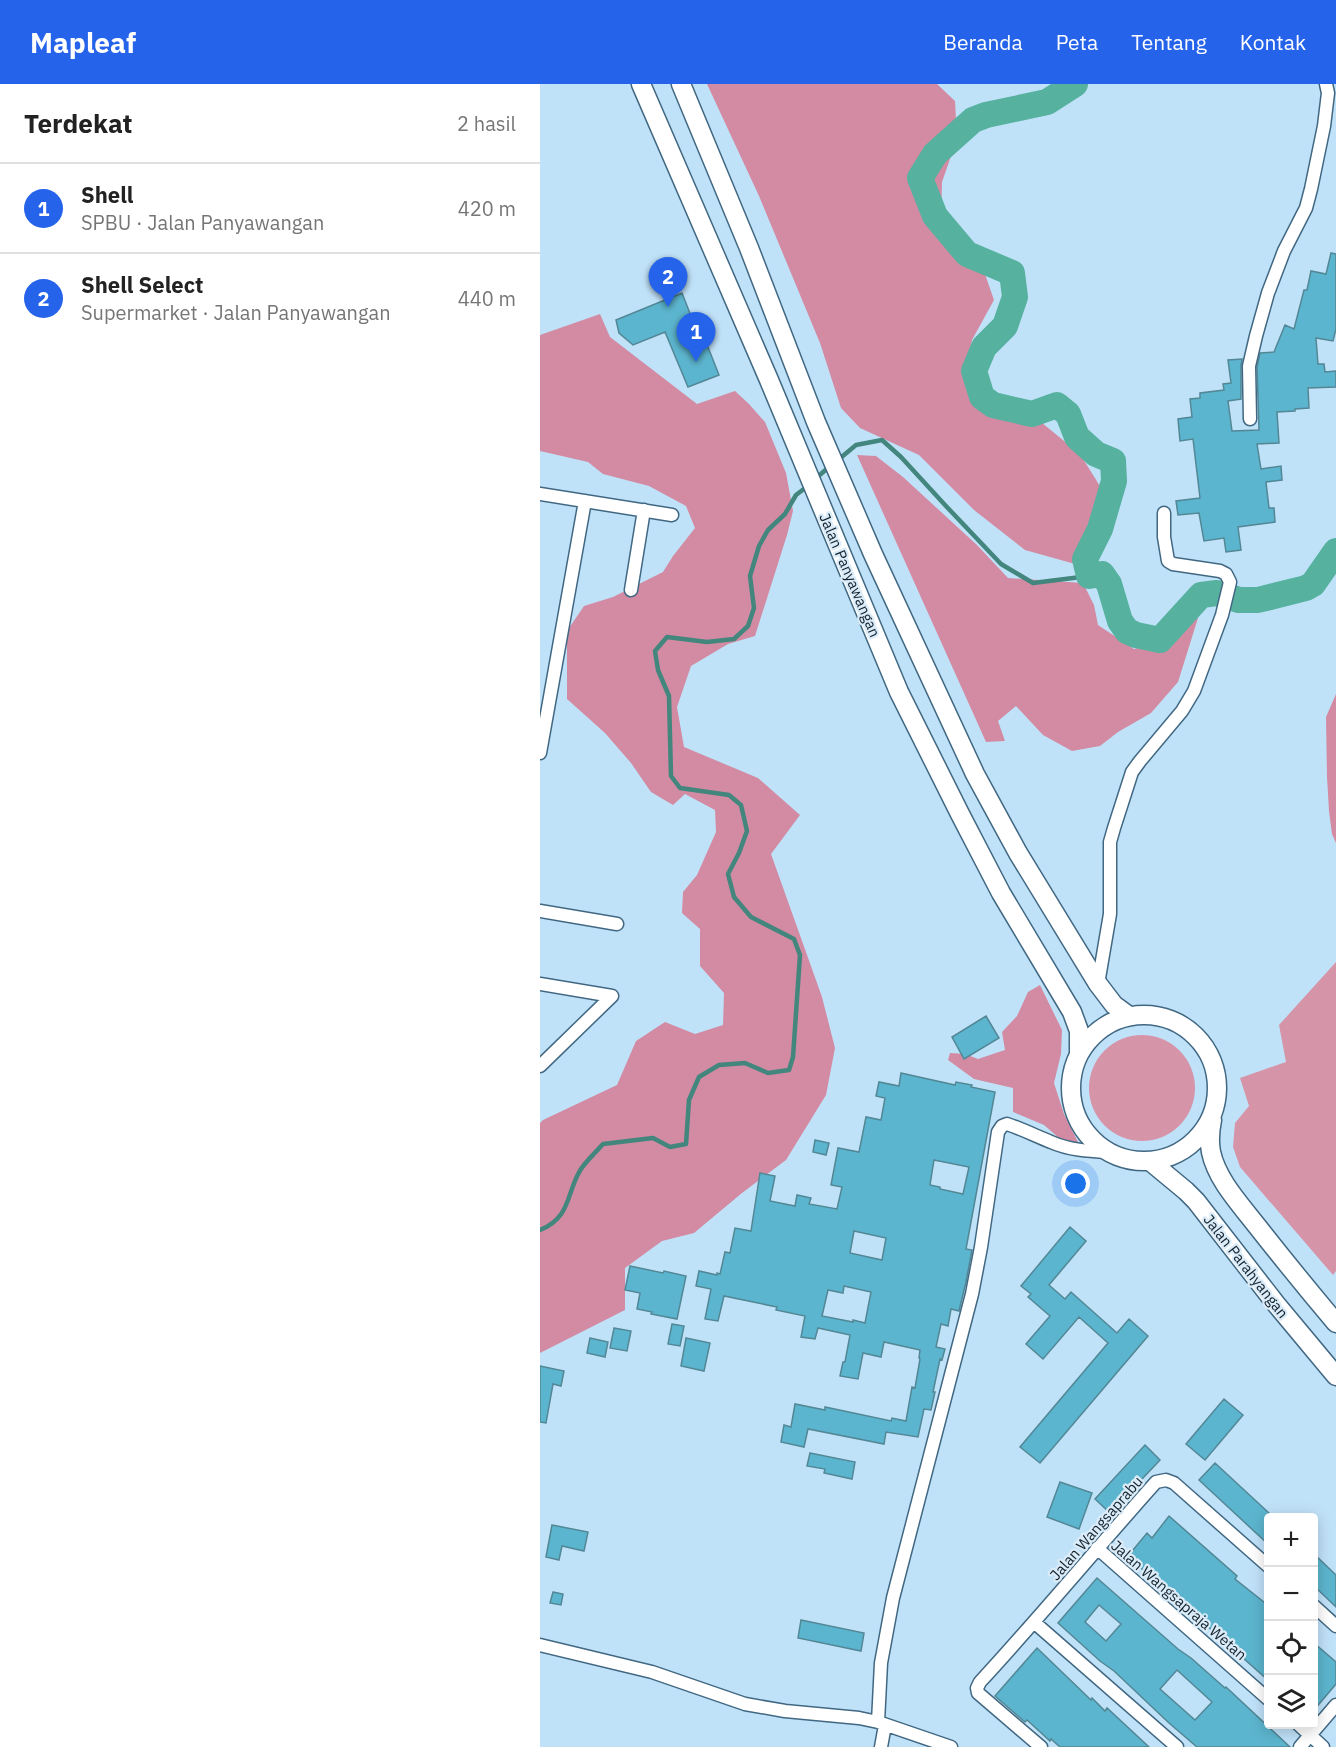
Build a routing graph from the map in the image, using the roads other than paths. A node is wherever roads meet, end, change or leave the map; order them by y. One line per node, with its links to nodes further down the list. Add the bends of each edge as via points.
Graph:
1 (641, 84): 19 (main road, Jalan Panyawangan, via 899,692 1001,892 1072,1012 1079,1031)
2 (681, 84): 16 (main road, Jalan Panyawangan, via 816,422 924,665 975,774 1018,853)
3 (1326, 84): 4 (street, via 1324,126 1306,208 1284,251 1256,336 1250,366)
4 (1250, 419)
5 (540, 494): 6 (street)
6 (585, 501): 7 (street); 11 (street)
7 (644, 510): 9 (street); 10 (street)
8 (1164, 513): 16 (street, via 1168,561 1220,571 1230,582 1194,691 1140,760 1125,792 1110,842 1110,914)
9 (672, 515)
10 (631, 590)
11 (544, 706): 12 (street)
12 (540, 753)
13 (540, 911): 14 (street)
14 (617, 924)
15 (540, 984): 18 (street, via 612,996)
16 (1098, 984): 17 (main road, Jalan Panyawangan, via 1114,1005)
17 (1129, 1016): 19 (main road, via 1109,1023 1091,1036); 21 (main road, via 1152,1014 1174,1020 1193,1033 1208,1051 1216,1072 1218,1095)
18 (546, 1054): 20 (street)
19 (1079, 1054): 22 (main road, via 1071,1098 1090,1138)
20 (540, 1066)
21 (1212, 1118): 23 (main road, via 1187,1148 1170,1158); 24 (main road, via 1211,1152 1231,1192)
22 (1108, 1152): 23 (main road, via 1128,1160); 34 (street, via 1071,1149 1007,1124 999,1132 972,1294 893,1598 881,1663)
23 (1150, 1162): 25 (main road, Jalan Parahyangan, via 1196,1201)
24 (1336, 1323)
25 (1336, 1376)
26 (1097, 1548): 27 (street, Jalan Wangsaprabu, via 1156,1482 1166,1480); 29 (street, Jalan Wangsaprabu); 32 (street, Jalan Wangsapraja Wetan)
27 (1264, 1562)
28 (1318, 1610): 30 (street)
29 (1035, 1623): 37 (street); 40 (street, Jalan Wangsaprabu, via 977,1688)
30 (1336, 1626)
31 (540, 1645): 34 (street, via 652,1672 745,1704)
32 (1264, 1695)
33 (1336, 1705): 36 (street)
34 (882, 1723): 38 (street); 39 (street)
35 (1303, 1729): 36 (street)
36 (1310, 1735): 41 (street); 42 (street)
37 (1170, 1745)
38 (882, 1747)
39 (951, 1747)
40 (1041, 1747)
41 (1300, 1747)
42 (1323, 1747)

